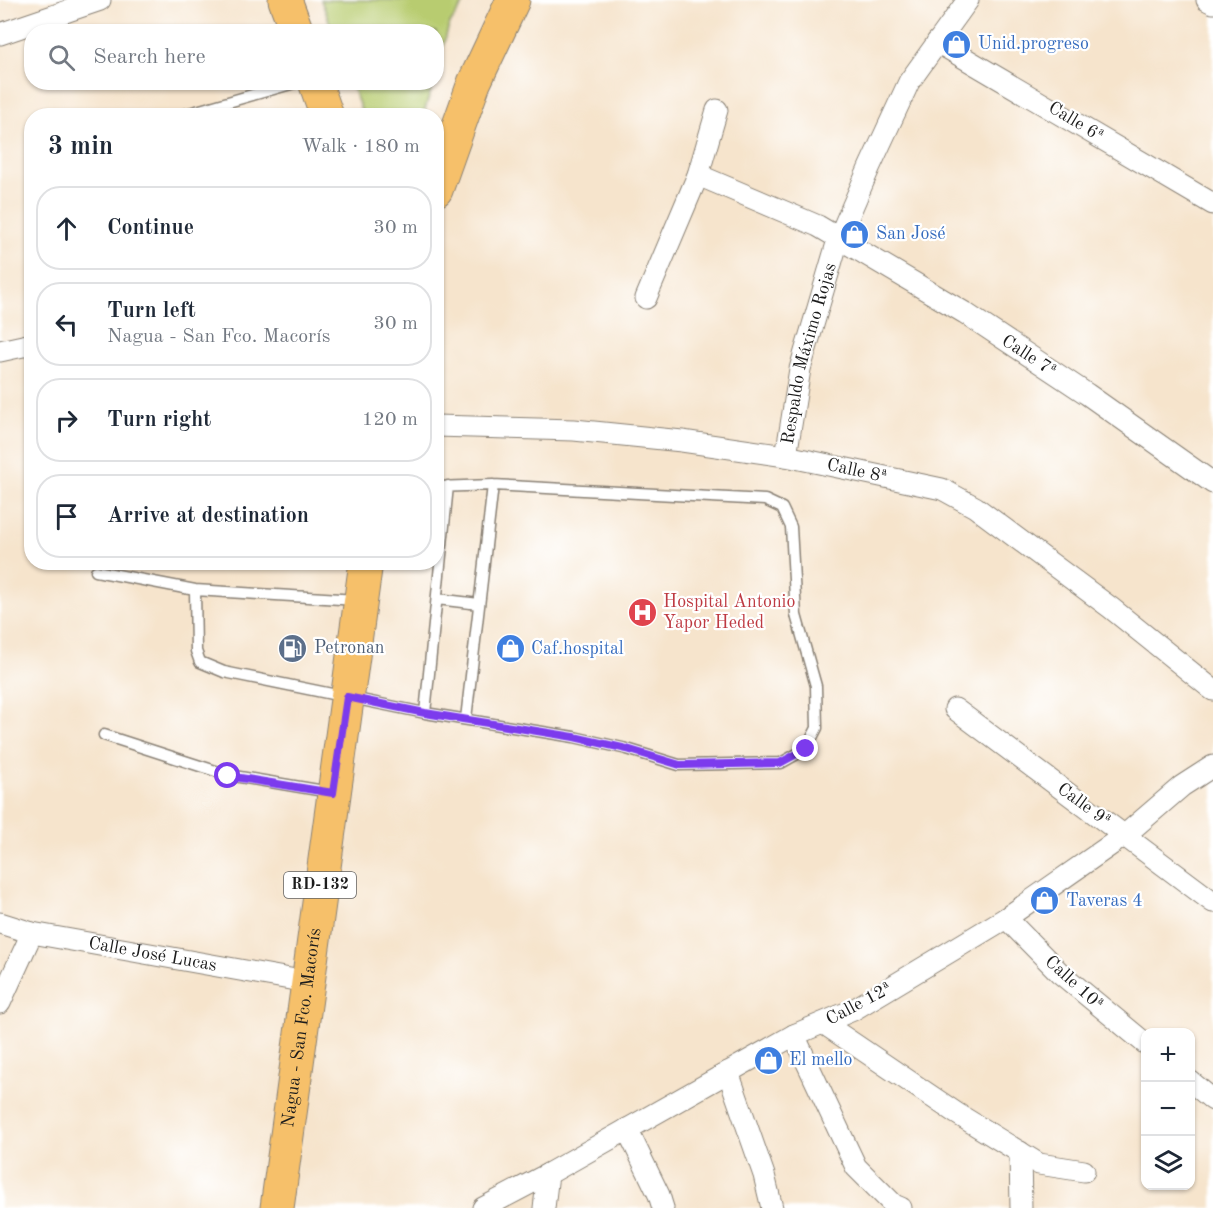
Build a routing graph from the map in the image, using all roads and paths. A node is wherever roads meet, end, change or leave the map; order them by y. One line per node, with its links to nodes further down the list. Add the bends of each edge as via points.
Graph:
1 (100, 0): 7 (street)
2 (285, 0): 8 (main road)
3 (513, 0): 17 (main road, via 474,84)
4 (968, 0): 11 (street, Respaldo Máximo Rojas)
5 (1207, 0): 6 (street)
6 (1213, 3)
7 (29, 24)
8 (294, 24)
9 (24, 26): 10 (street)
10 (0, 34)
11 (937, 42): 19 (street, Calle 6ª); 20 (street, Respaldo Máximo Rojas, via 909,82)
12 (270, 90): 14 (lane)
13 (318, 90): 15 (main road)
14 (207, 108)
15 (324, 108)
16 (717, 110): 18 (street)
17 (444, 168)
18 (698, 175): 20 (street, Calle 7ª, via 818,226); 21 (street)
19 (1213, 204)
20 (838, 240): 25 (street, Respaldo Máximo Rojas, via 800,369); 26 (street, Calle 7ª, via 965,313)
21 (646, 298)
22 (24, 346): 23 (street)
23 (0, 351)
24 (444, 426): 25 (street, Calle 8ª, via 574,430)
25 (786, 456): 36 (street, Calle 8ª, via 942,489 975,507)
26 (1213, 483)
27 (493, 485): 28 (lane); 35 (lane); 40 (lane, via 765,500 782,508 791,527 796,615 816,686 817,728 806,749 780,763 680,765 574,737)
28 (444, 486)
29 (365, 570): 34 (main road, Nagua - San Fco. Macorís / RD-132)
30 (438, 570): 33 (lane)
31 (96, 571): 32 (lane)
32 (195, 590): 34 (lane); 37 (lane, via 196,651 200,662 224,672)
33 (437, 599): 35 (lane); 39 (lane)
34 (360, 601): 37 (main road, Nagua - San Fco. Macorís / RD-132)
35 (479, 604): 40 (lane)
36 (1213, 690)
37 (347, 697): 39 (lane); 43 (main road, Nagua - San Fco. Macorís / RD-132)
38 (955, 709): 44 (street, Calle 9ª)
39 (425, 713): 40 (lane)
40 (466, 719)
41 (104, 735): 43 (lane, via 228,776)
42 (1213, 766): 44 (street, Calle 12ª, via 1182,786)
43 (333, 793): 49 (main road, Nagua - San Fco. Macorís / RD-132)
44 (1125, 835): 45 (street, Calle 9ª); 46 (street, Calle 12ª)
45 (1213, 902)
46 (1006, 918): 51 (street, Calle 12ª, via 853,1010); 53 (street, Calle 10ª, via 1060,973)
47 (0, 923): 48 (street, Calle José Lucas)
48 (32, 933): 49 (street, Calle José Lucas); 50 (street)
49 (307, 982): 61 (main road, Nagua - San Fco. Macorís / RD-132)
50 (0, 1003)
51 (824, 1023): 52 (street, Calle 12ª); 58 (street)
52 (794, 1035): 54 (street, Calle 12ª); 66 (street, via 856,1167)
53 (1141, 1040)
54 (728, 1072): 57 (street, Calle 12ª); 65 (street)
55 (1192, 1082): 56 (street)
56 (1213, 1100)
57 (627, 1129): 60 (street, Calle 12ª); 64 (street)
58 (1020, 1152): 59 (street, via 1040,1164); 67 (street)
59 (1084, 1171)
60 (548, 1174): 62 (street, Calle 12ª); 63 (street)
61 (277, 1208)
62 (483, 1208)
63 (544, 1208)
64 (663, 1208)
65 (772, 1208)
66 (901, 1208)
67 (1021, 1208)

